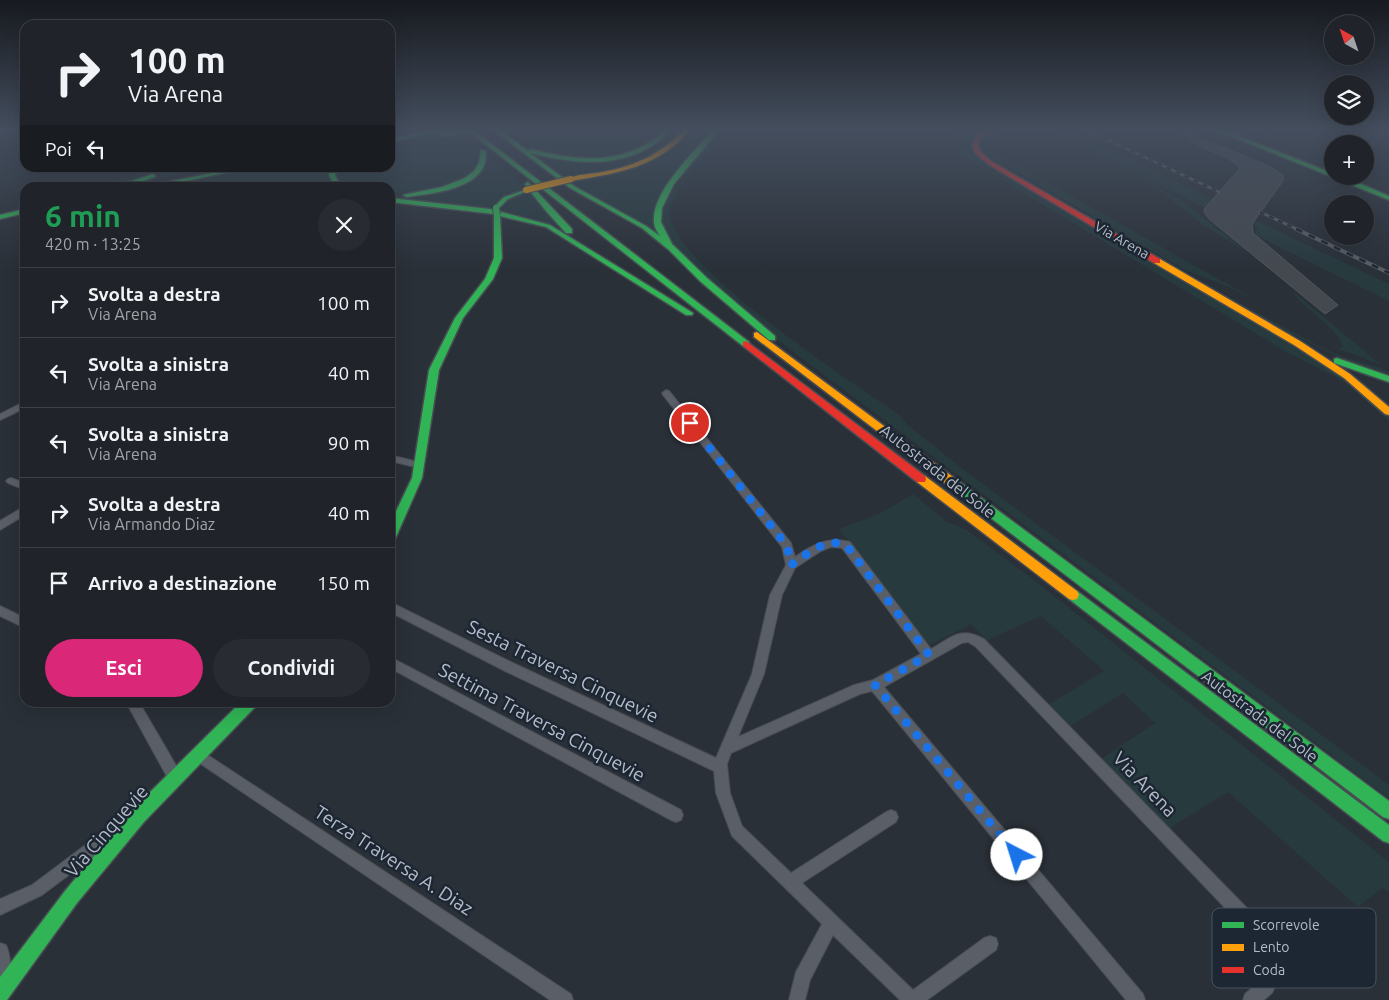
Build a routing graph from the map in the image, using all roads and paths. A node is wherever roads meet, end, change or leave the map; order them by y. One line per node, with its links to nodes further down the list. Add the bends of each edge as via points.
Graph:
1 (150, 176): 12 (main road)
2 (191, 176): 13 (main road)
3 (205, 176): 14 (main road)
4 (474, 176): 16 (main road, via 424,192)
5 (516, 176): 22 (main road)
6 (530, 176): 33 (main road, Autostrada del Sole)
7 (544, 176): 23 (main road)
8 (557, 176): 21 (main road, via 644,227)
9 (589, 176): 36 (main road, bridge, via 526,190 506,198 496,212 498,258 490,279 458,318 434,370)
10 (681, 176): 21 (main road, via 660,206 657,218 660,231)
11 (1012, 176): 25 (main road, Via Arena)
12 (132, 182)
13 (158, 182)
14 (172, 182)
15 (1356, 185): 17 (main road)
16 (395, 195)
17 (1389, 198)
18 (395, 201): 22 (main road, via 491,211 534,220)
19 (20, 211): 20 (main road)
20 (0, 216)
21 (672, 248): 35 (main road, via 770,336)
22 (598, 256): 33 (main road, via 698,318)
23 (688, 284)
24 (704, 296): 35 (main road, Autostrada del Sole)
25 (1297, 343): 26 (main road, Via Arena); 31 (main road, Via Arena, via 1347,376)
26 (1389, 379)
27 (1389, 387): 30 (main road, via 1380,396)
28 (666, 393): 42 (street, via 787,546)
29 (20, 407): 32 (street)
30 (1389, 407)
31 (1389, 412)
32 (0, 417)
33 (848, 422): 59 (main road, Autostrada del Sole)
34 (395, 459): 36 (street)
35 (926, 463): 55 (main road, Autostrada del Sole)
36 (419, 465): 40 (main road, via 417,478)
37 (11, 481): 38 (street)
38 (20, 485)
39 (20, 513): 41 (street)
40 (395, 525)
41 (0, 526)
42 (791, 565): 46 (street, via 825,543 846,545); 51 (street, via 776,595 758,674)
43 (395, 610): 53 (street, Sesta Traversa Cinquevie)
44 (0, 611): 45 (street)
45 (20, 621)
46 (929, 655): 48 (street, Via Arena); 62 (street, Via Arena, via 960,638 970,637 980,643)
47 (395, 665): 56 (street, Settima Traversa Cinquevie)
48 (875, 685): 51 (street, Via Arena, via 858,689); 72 (street)
49 (135, 707): 54 (street)
50 (246, 707): 52 (main road, Via Cinquevie)
51 (728, 748): 53 (street)
52 (200, 756): 54 (main road, Via Cinquevie); 69 (street, Terza Traversa A. Diaz)
53 (720, 767): 60 (street, via 723,793 737,831)
54 (176, 779): 57 (main road, Via Cinquevie)
55 (1389, 811)
56 (676, 815)
57 (138, 816): 61 (street, via 37,890); 68 (main road, Via Cinquevie, via 71,897)
58 (891, 817): 60 (street)
59 (1389, 835)
60 (791, 882): 63 (street)
61 (0, 908)
62 (1236, 908)
63 (832, 921): 70 (street, via 802,978); 71 (street)
64 (990, 944): 71 (street)
65 (0, 951): 66 (street)
66 (0, 987)
67 (1265, 988): 73 (street, Via Arena)
68 (0, 993)
69 (565, 1000)
70 (797, 1000)
71 (913, 1000)
72 (1137, 1000)
73 (1251, 1000)

